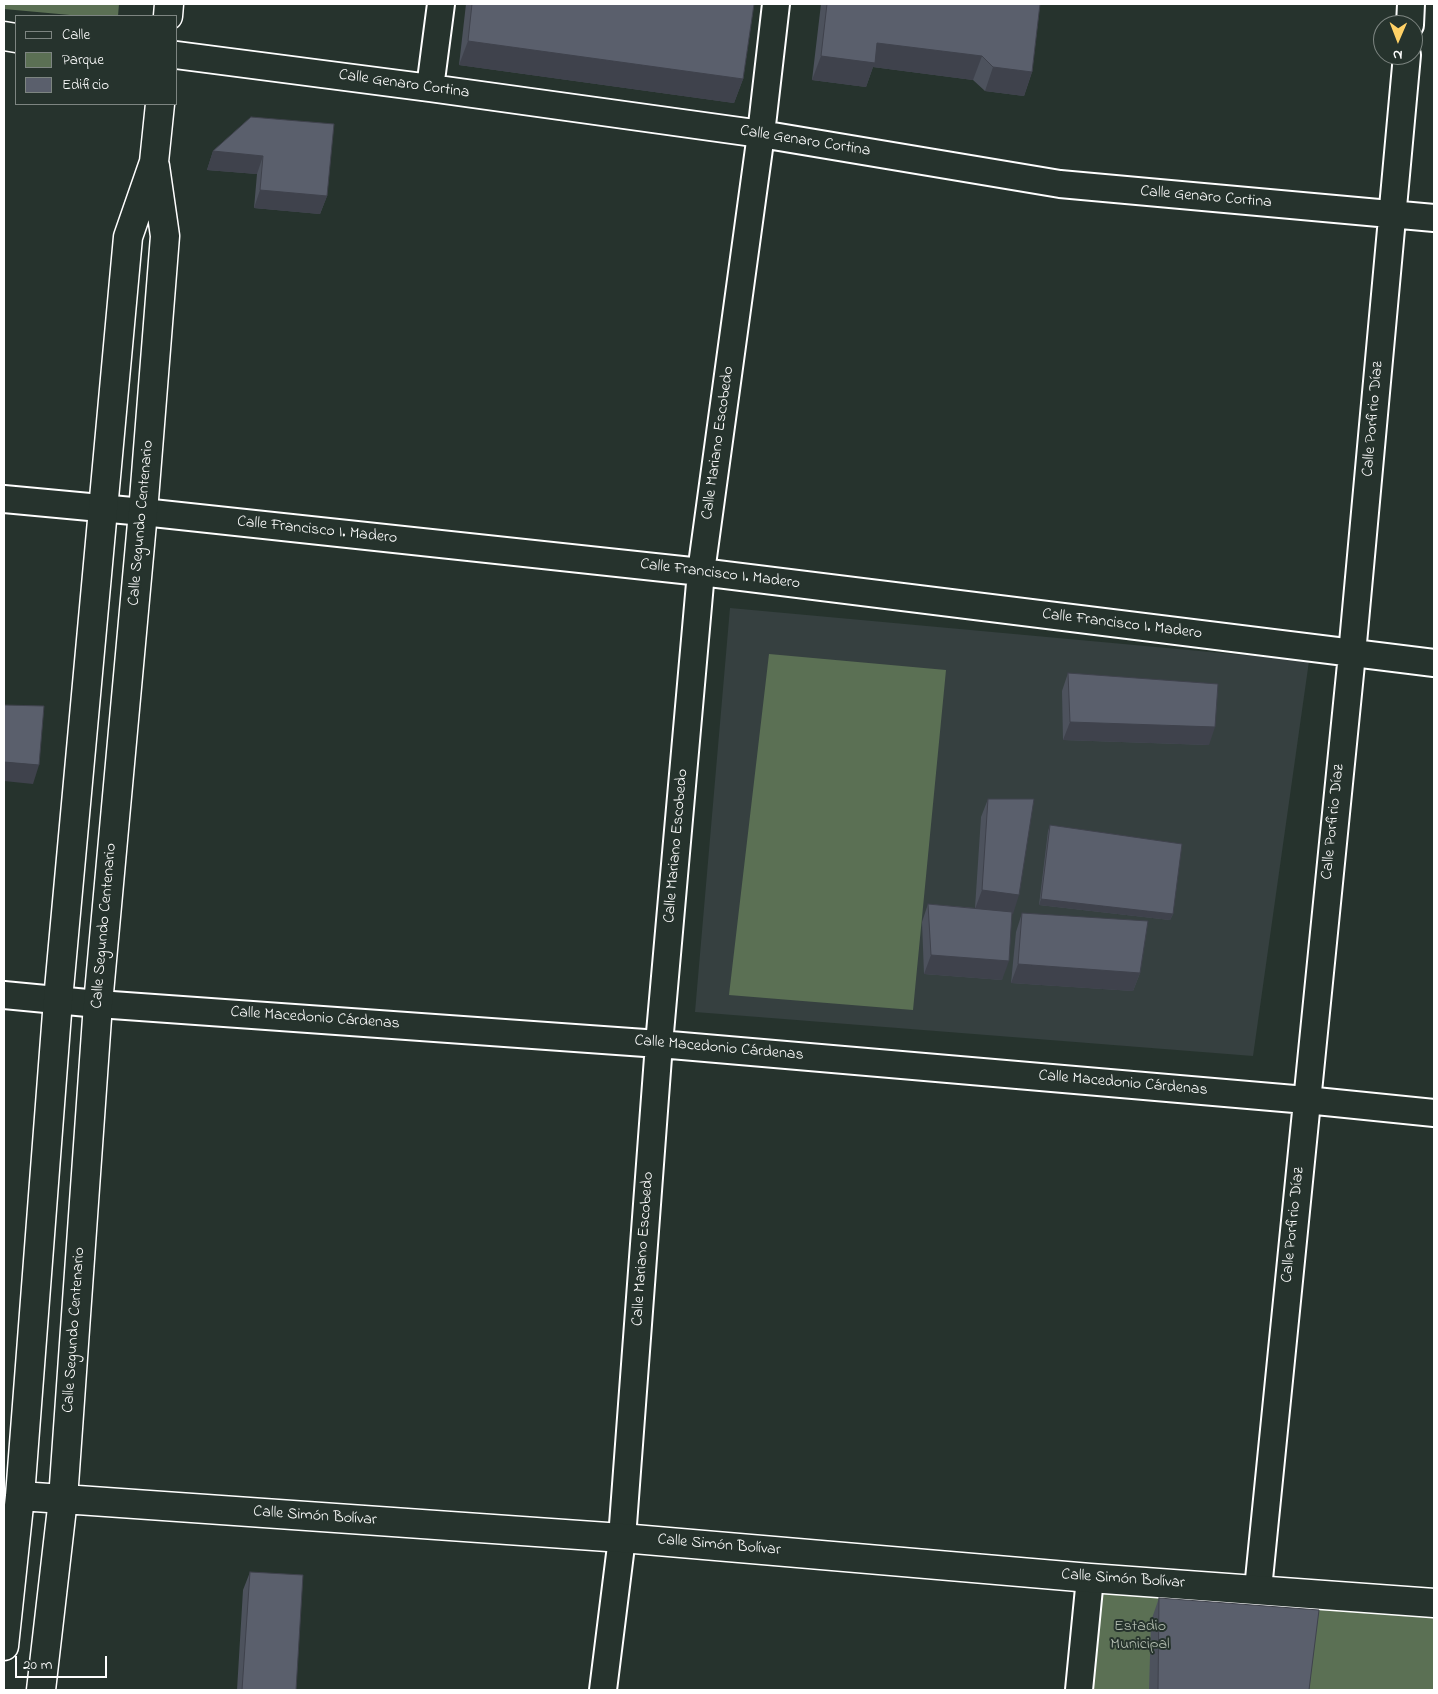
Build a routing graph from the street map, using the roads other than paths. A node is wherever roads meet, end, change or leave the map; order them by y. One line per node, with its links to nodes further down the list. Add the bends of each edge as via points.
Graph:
1 (441, 4): 5 (street)
2 (776, 4): 7 (street, Calle Mariano Escobedo)
3 (178, 55): 5 (street, Calle Genaro Cortina)
4 (1406, 65): 9 (street, Calle Porfirio Díaz)
5 (430, 88): 7 (street, Calle Genaro Cortina)
6 (160, 105): 8 (street, Calle Segundo Centenario)
7 (761, 134): 9 (street, Calle Genaro Cortina, via 1060,184); 14 (street, Calle Mariano Escobedo)
8 (154, 162): 12 (street, Calle Segundo Centenario, via 128,237); 13 (street, Calle Segundo Centenario, via 165,236)
9 (1393, 216): 10 (street, Calle Genaro Cortina); 15 (street, Calle Porfirio Díaz)
10 (1434, 218)
11 (4, 499): 12 (street, Calle Francisco I. Madero)
12 (104, 508): 13 (street, Calle Francisco I. Madero); 18 (street, Calle Segundo Centenario)
13 (143, 512): 14 (street, Calle Francisco I. Madero); 19 (street, Calle Segundo Centenario)
14 (701, 572): 15 (street, Calle Francisco I. Madero); 20 (street, Calle Mariano Escobedo)
15 (1352, 654): 16 (street, Calle Francisco I. Madero); 21 (street, Calle Porfirio Díaz)
16 (1434, 663)
17 (4, 995): 18 (street, Calle Macedonio Cárdenas)
18 (58, 1000): 19 (street, Calle Macedonio Cárdenas); 23 (street, Calle Segundo Centenario)
19 (98, 1004): 20 (street, Calle Macedonio Cárdenas); 24 (street, Calle Segundo Centenario)
20 (659, 1044): 21 (street, Calle Macedonio Cárdenas); 25 (street, Calle Mariano Escobedo)
21 (1306, 1100): 22 (street, Calle Macedonio Cárdenas); 27 (street, Calle Porfirio Díaz)
22 (1434, 1113)
23 (12, 1495): 24 (street, Calle Simón Bolívar); 29 (street, Calle Segundo Centenario)
24 (63, 1499): 25 (street, Calle Simón Bolívar); 30 (street, Calle Segundo Centenario)
25 (622, 1538): 26 (street, Calle Simón Bolívar); 31 (street, Calle Mariano Escobedo)
26 (1090, 1578): 27 (street, Calle Simón Bolívar); 32 (street)
27 (1258, 1589): 28 (street, Calle Simón Bolívar)
28 (1434, 1603)
29 (4, 1646)
30 (41, 1690)
31 (603, 1690)
32 (1079, 1690)

